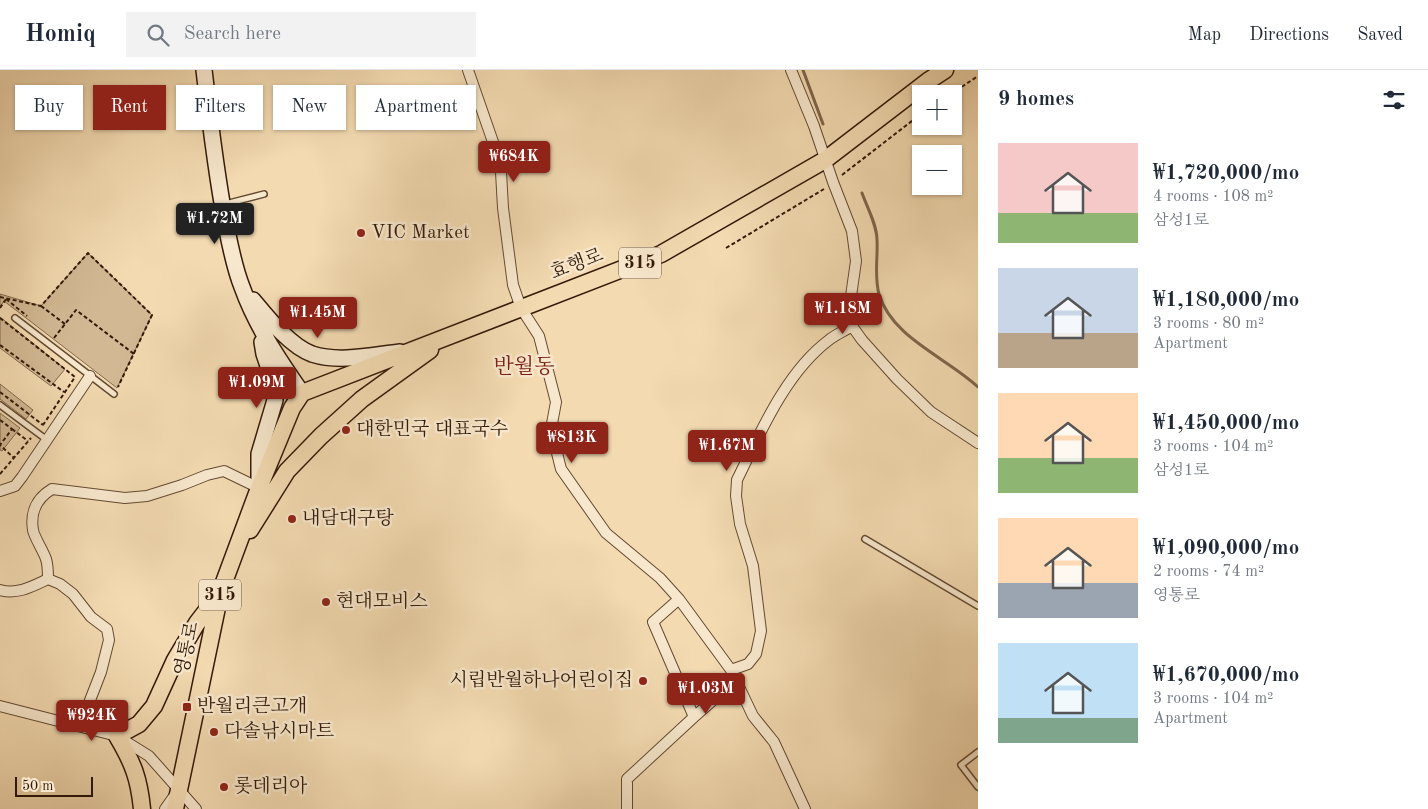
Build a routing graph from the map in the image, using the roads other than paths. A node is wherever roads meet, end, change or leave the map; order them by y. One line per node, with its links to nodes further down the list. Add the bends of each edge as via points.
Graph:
1 (204, 70): 7 (main road)
2 (468, 70): 9 (street, via 501,172 509,260)
3 (791, 70): 5 (street)
4 (945, 70): 5 (main road, 효행로 / 315)
5 (825, 160): 9 (main road, 효행로 / 315, via 661,254); 11 (street, via 855,246 856,271 849,310)
6 (264, 194): 7 (lane)
7 (222, 205): 8 (main road)
8 (242, 287): 12 (main road); 14 (main road, via 289,339 312,354 341,358)
9 (521, 308): 13 (main road, 효행로 / 315); 28 (street, via 539,336 550,377 556,402 551,429 561,469 606,533 660,578)
10 (15, 318): 15 (lane)
11 (852, 326): 20 (street, via 931,412); 30 (street, via 830,339 806,361 785,390 737,480 740,524 753,566 761,630 756,654 748,664)
12 (260, 328): 16 (main road); 21 (main road, via 275,400 259,454)
13 (452, 334): 14 (main road, 효행로 / 315); 24 (main road, 315, via 362,399 321,436 287,471)
14 (409, 351): 16 (main road, 효행로 / 315)
15 (90, 376): 17 (lane); 19 (street)
16 (302, 393): 21 (main road, 영통로 / 315, via 292,408)
17 (114, 394)
18 (0, 405): 19 (lane)
19 (47, 440): 22 (street, via 15,486)
20 (978, 443)
21 (258, 488): 24 (main road, 영통로 / 315); 25 (street, via 224,471 147,496 125,498 52,489 38,501 32,515 33,531 46,561)
22 (0, 491)
23 (865, 539): 29 (lane)
24 (231, 559): 27 (main road, 영통로 / 315)
25 (48, 579): 26 (street, via 22,591); 34 (street, via 73,594 107,629 109,640 101,672)
26 (0, 590)
27 (220, 593): 35 (main road, via 175,660 154,706 139,724); 38 (main road, 영통로 / 315)
28 (679, 599): 30 (street); 33 (street, via 653,622)
29 (978, 606)
30 (731, 670): 31 (street)
31 (736, 680): 33 (street); 44 (street, via 753,716 774,742)
32 (0, 706): 34 (street)
33 (694, 717): 43 (street, via 627,779)
34 (80, 726): 35 (street)
35 (117, 736): 38 (street, via 149,756); 39 (main road, via 132,760)
36 (978, 752): 37 (lane, via 961,765)
37 (978, 787)
38 (178, 790): 40 (street); 41 (main road, 영통로 / 315); 42 (street)
39 (142, 809)
40 (165, 809)
41 (175, 809)
42 (196, 809)
43 (627, 809)
44 (805, 809)

